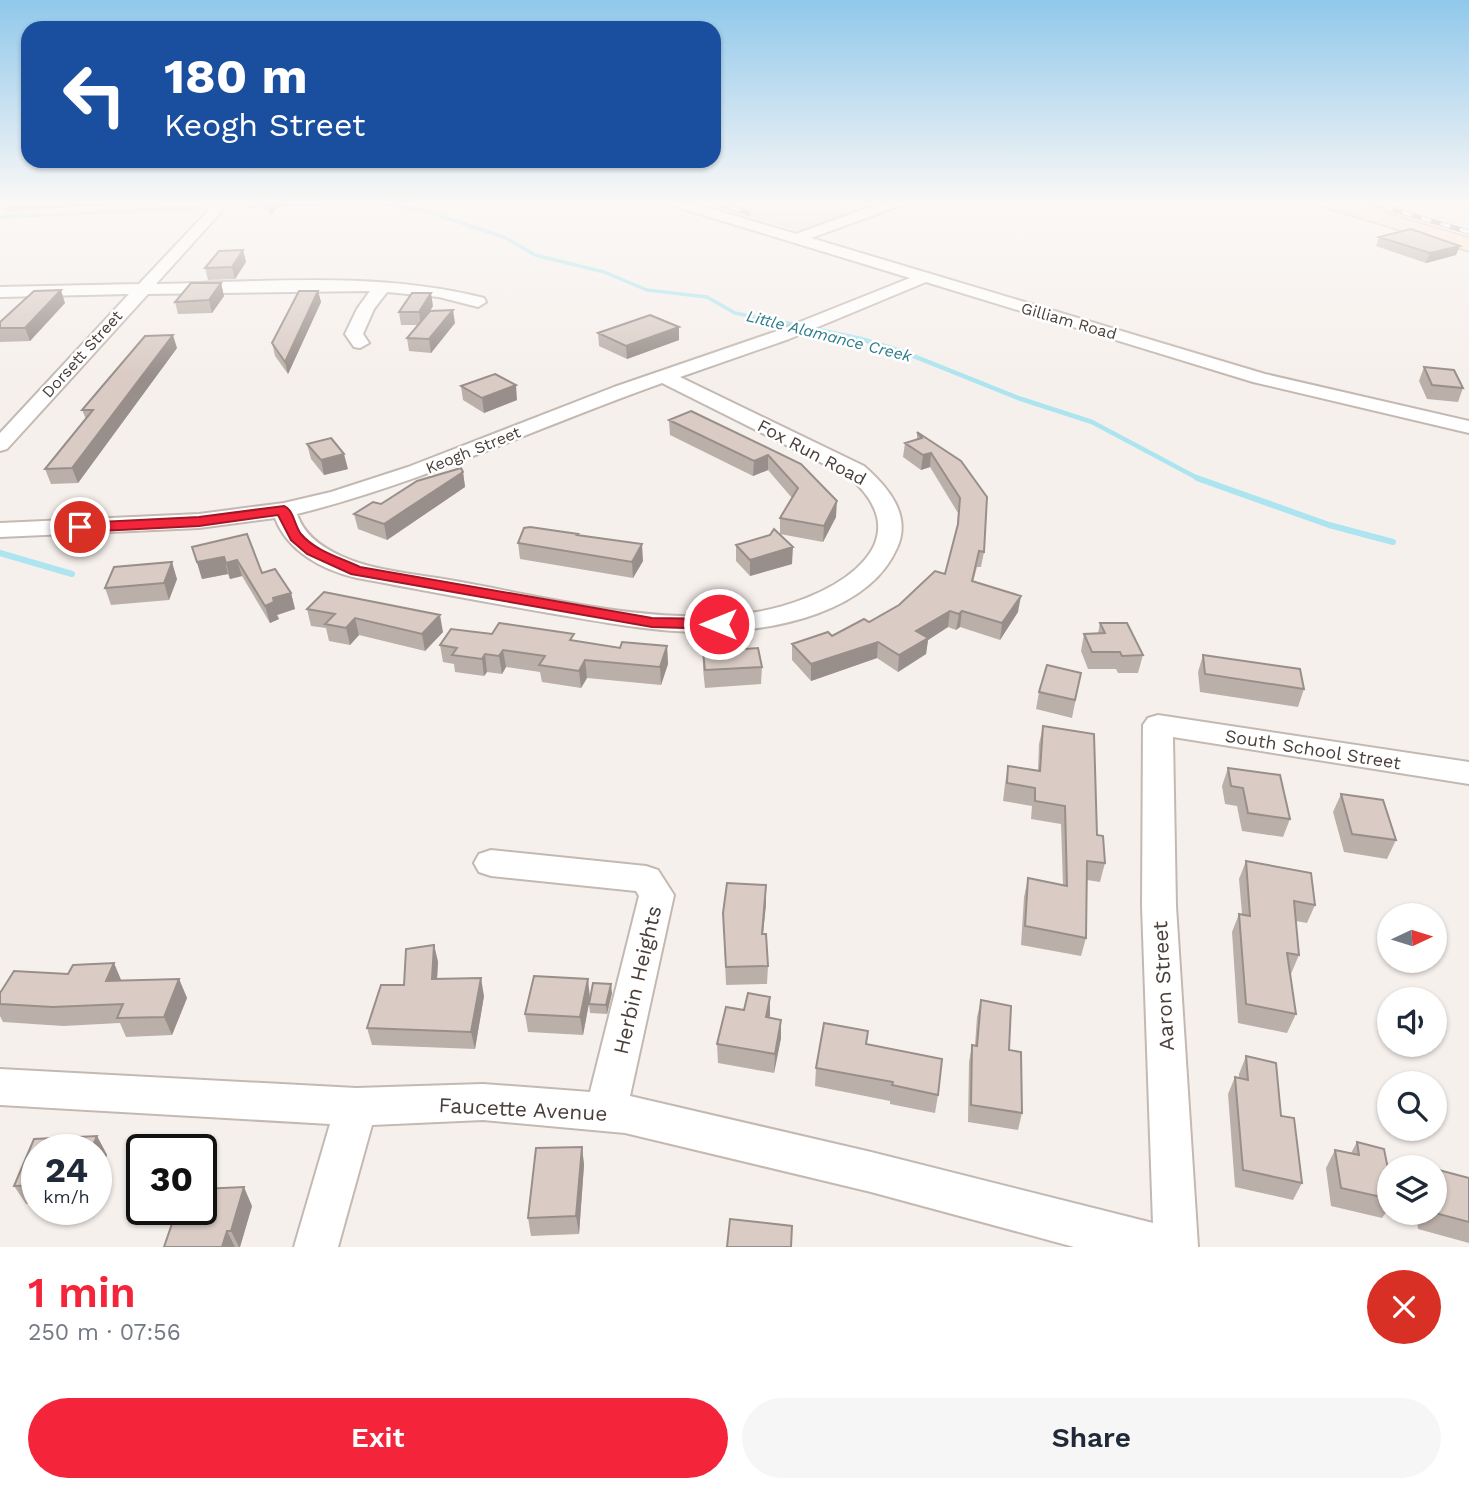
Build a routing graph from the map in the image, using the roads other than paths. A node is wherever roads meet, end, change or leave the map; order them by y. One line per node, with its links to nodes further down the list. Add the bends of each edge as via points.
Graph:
1 (169, 259): 5 (street, Dorsett Street)
2 (867, 259): 3 (street, Gilliam Road)
3 (925, 277): 9 (street, Keogh Street, via 783,335); 10 (street, Gilliam Road, via 1260,378)
4 (383, 286): 5 (street); 7 (street); 8 (street, via 359,319 354,334)
5 (142, 289): 6 (street); 11 (street, Dorsett Street)
6 (0, 292)
7 (478, 302)
8 (360, 342)
9 (663, 376): 12 (street, Keogh Street, via 416,472); 12 (street, Fox Run Road, via 856,471 873,484 884,498 890,539 861,580 838,595 787,614 738,623 652,623 356,571 312,551 296,537)
10 (1469, 427)
11 (0, 444)
12 (284, 510): 13 (street, Keogh Street, via 159,525)
13 (0, 530)
14 (1158, 725): 15 (street, South School Street); 22 (street, Aaron Street, via 1159,906)
15 (1469, 773)
16 (491, 863): 19 (street, Herbin Heights, via 646,879 657,895)
17 (0, 1087): 18 (street, Faucette Avenue)
18 (356, 1107): 19 (street, Faucette Avenue, via 483,1102); 20 (street)
19 (606, 1112): 21 (street, Faucette Avenue, via 872,1172)
20 (316, 1247)
21 (1157, 1247)
22 (1176, 1247)

